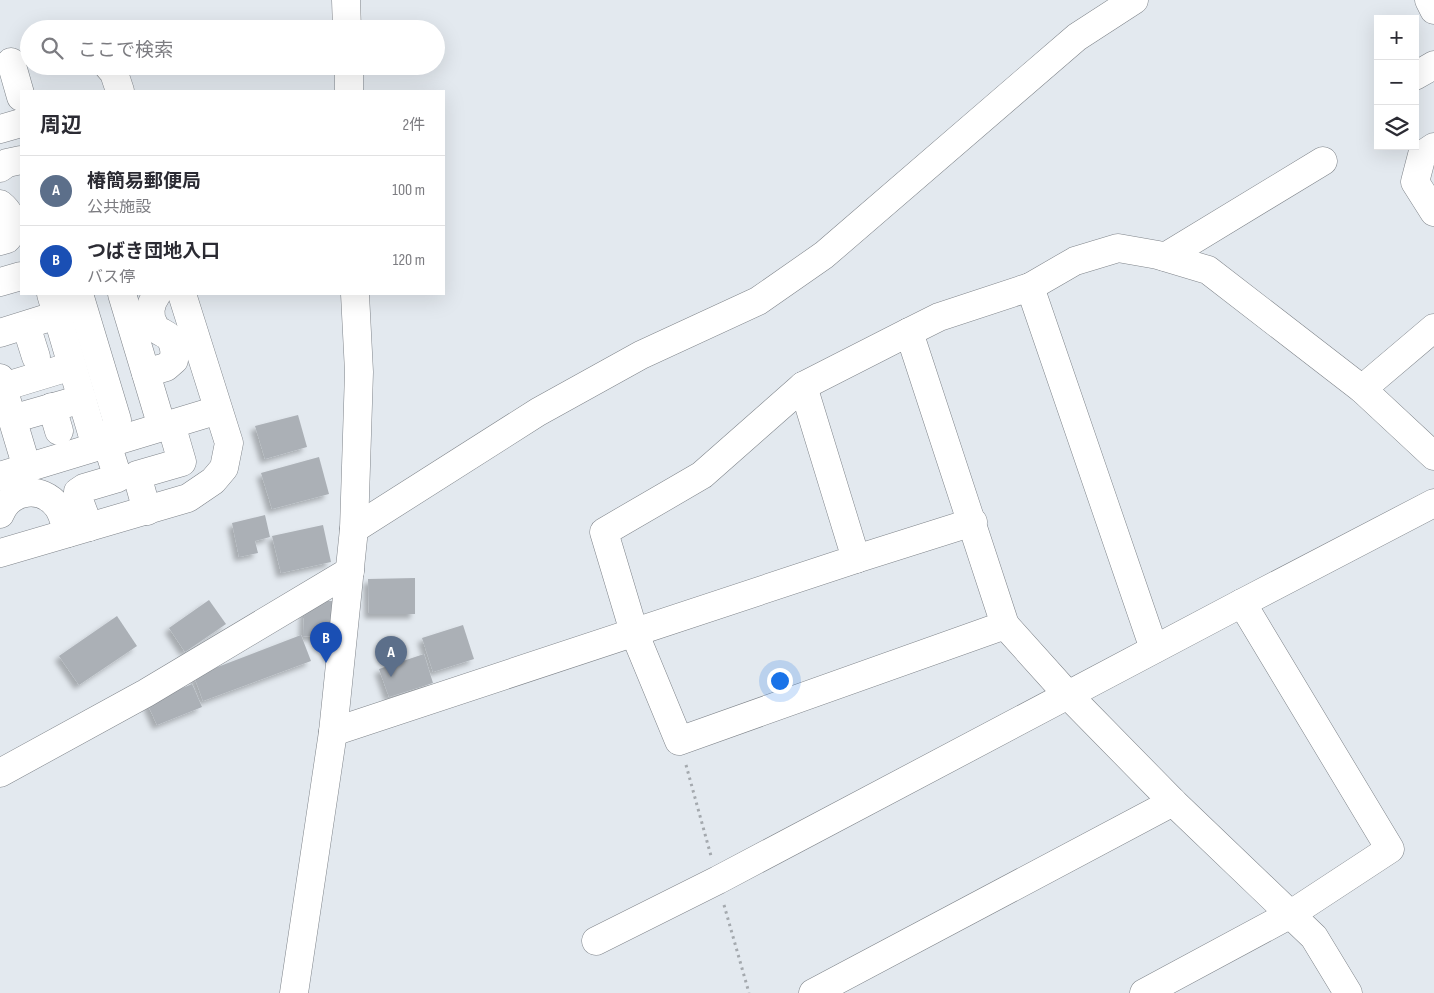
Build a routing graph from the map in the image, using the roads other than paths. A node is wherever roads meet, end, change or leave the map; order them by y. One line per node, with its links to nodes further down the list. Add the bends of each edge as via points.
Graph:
1 (346, 0): 5 (street)
2 (1134, 0): 54 (street, via 1077,37 824,255 758,301 641,354 538,412)
3 (1429, 0): 4 (street)
4 (1434, 10)
5 (347, 20)
6 (13, 61): 13 (street)
7 (1434, 65): 8 (street)
8 (1419, 74)
9 (115, 75): 11 (street)
10 (348, 75): 12 (street)
11 (120, 90)
12 (349, 90)
13 (20, 93)
14 (20, 122): 15 (street)
15 (0, 129)
16 (1434, 147): 21 (street, via 1422,155 1414,182)
17 (20, 160): 19 (street)
18 (1323, 161): 23 (street)
19 (0, 168)
20 (0, 204): 22 (street, via 12,220 13,231 7,239)
21 (1434, 212)
22 (0, 241)
23 (1165, 256): 26 (street, via 1118,248 1075,261); 41 (street, via 1208,270)
24 (20, 276): 25 (street)
25 (0, 282)
26 (1030, 288): 34 (street, via 939,316); 62 (street)
27 (79, 295): 46 (street, via 117,420 115,432)
28 (122, 295): 38 (street)
29 (156, 295): 38 (street, via 151,304 150,318 156,328 169,338 175,351 174,360 166,367)
30 (182, 295): 43 (street)
31 (355, 295): 54 (street, via 359,372)
32 (54, 304): 36 (street); 37 (street)
33 (1434, 328): 41 (street)
34 (909, 332): 40 (street); 53 (street)
35 (0, 333): 37 (street)
36 (70, 357): 37 (street); 42 (street)
37 (39, 366): 39 (street); 42 (street); 44 (street)
38 (146, 373): 45 (street)
39 (1, 377): 44 (street)
40 (803, 386): 57 (street); 61 (street, via 702,475 604,532)
41 (1362, 389): 47 (street)
42 (82, 399): 46 (street)
43 (218, 410): 45 (street); 51 (street, via 228,443 224,468 213,481 188,498)
44 (12, 419): 48 (street)
45 (166, 426): 46 (street); 51 (street, via 182,462 137,475)
46 (101, 445): 48 (street); 55 (street, via 118,478 78,492)
47 (1434, 456)
48 (27, 468): 49 (street)
49 (0, 476)
50 (1434, 503): 59 (street)
51 (147, 510): 55 (street)
52 (0, 514): 55 (street, via 15,495 29,492 45,496)
53 (973, 522): 57 (street); 60 (street)
54 (354, 529): 58 (street)
55 (79, 530): 56 (street)
56 (0, 553)
57 (856, 559): 61 (street)
58 (350, 571): 64 (street); 65 (street, via 146,693)
59 (1242, 603): 62 (street); 67 (street, via 1390,849)
60 (1006, 625): 61 (street, via 679,740); 63 (street)
61 (634, 632): 64 (street)
62 (1154, 649): 63 (street)
63 (1068, 695): 66 (street); 68 (street)
64 (333, 732): 69 (street)
65 (0, 773)
66 (1173, 802): 67 (street); 70 (street)
67 (1291, 914): 71 (street); 72 (street, via 1314,936)
68 (596, 941)
69 (294, 993)
70 (813, 993)
71 (1144, 993)
72 (1348, 993)

